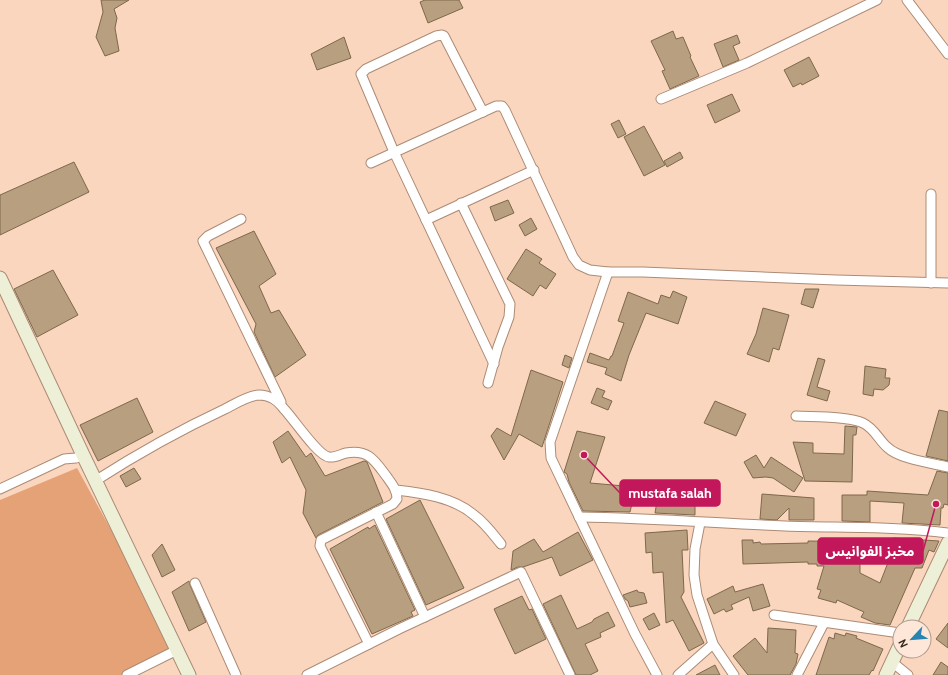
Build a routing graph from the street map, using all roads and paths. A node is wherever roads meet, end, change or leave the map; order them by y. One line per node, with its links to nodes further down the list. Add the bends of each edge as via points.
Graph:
1 (877, 0): 4 (street, via 746,63)
2 (907, 0): 3 (street)
3 (948, 54)
4 (661, 99)
5 (483, 112): 6 (street); 6 (street, via 444,36 436,36 366,69 361,74); 8 (street, via 502,106)
6 (394, 152): 7 (street); 12 (street)
7 (371, 162)
8 (534, 170): 10 (street); 13 (street, via 579,265 590,270)
9 (931, 194): 15 (street)
10 (461, 203): 12 (street); 17 (street, via 510,304 509,317)
11 (240, 219): 19 (street, via 203,241)
12 (426, 220): 17 (street)
13 (608, 272): 15 (street); 27 (street, via 550,442 551,458)
14 (0, 278): 21 (main road)
15 (931, 283): 16 (street)
16 (948, 283)
17 (494, 364): 18 (street)
18 (488, 383)
19 (284, 408): 23 (street, via 272,397 250,397 130,458); 25 (street, via 325,456 361,453 369,456)
20 (796, 416): 22 (street, via 848,419 864,423 887,448 898,454)
21 (82, 455): 23 (main road); 24 (street, via 64,459)
22 (948, 467)
23 (95, 481): 40 (main road)
24 (0, 489)
25 (396, 490): 26 (street, via 393,504); 31 (street, via 425,493 461,506 483,522)
26 (376, 512): 34 (street); 38 (street, via 321,540 320,543)
27 (579, 517): 28 (street); 48 (street)
28 (700, 523): 29 (street, via 887,527); 39 (street, via 694,574 697,595)
29 (948, 533)
30 (948, 543): 35 (main road)
31 (501, 544)
32 (195, 583): 45 (street)
33 (774, 615): 36 (street)
34 (425, 617): 38 (street); 47 (street, via 521,572)
35 (912, 619)
36 (824, 623): 37 (street); 51 (street)
37 (892, 632)
38 (369, 644): 46 (street)
39 (713, 644): 49 (street); 50 (street)
40 (177, 650): 43 (street); 44 (main road)
41 (893, 659): 42 (main road)
42 (892, 662): 52 (main road); 53 (street)
43 (127, 675)
44 (189, 675)
45 (236, 675)
46 (307, 675)
47 (570, 675)
48 (657, 675)
49 (678, 675)
50 (734, 675)
51 (797, 675)
52 (886, 675)
53 (908, 675)

